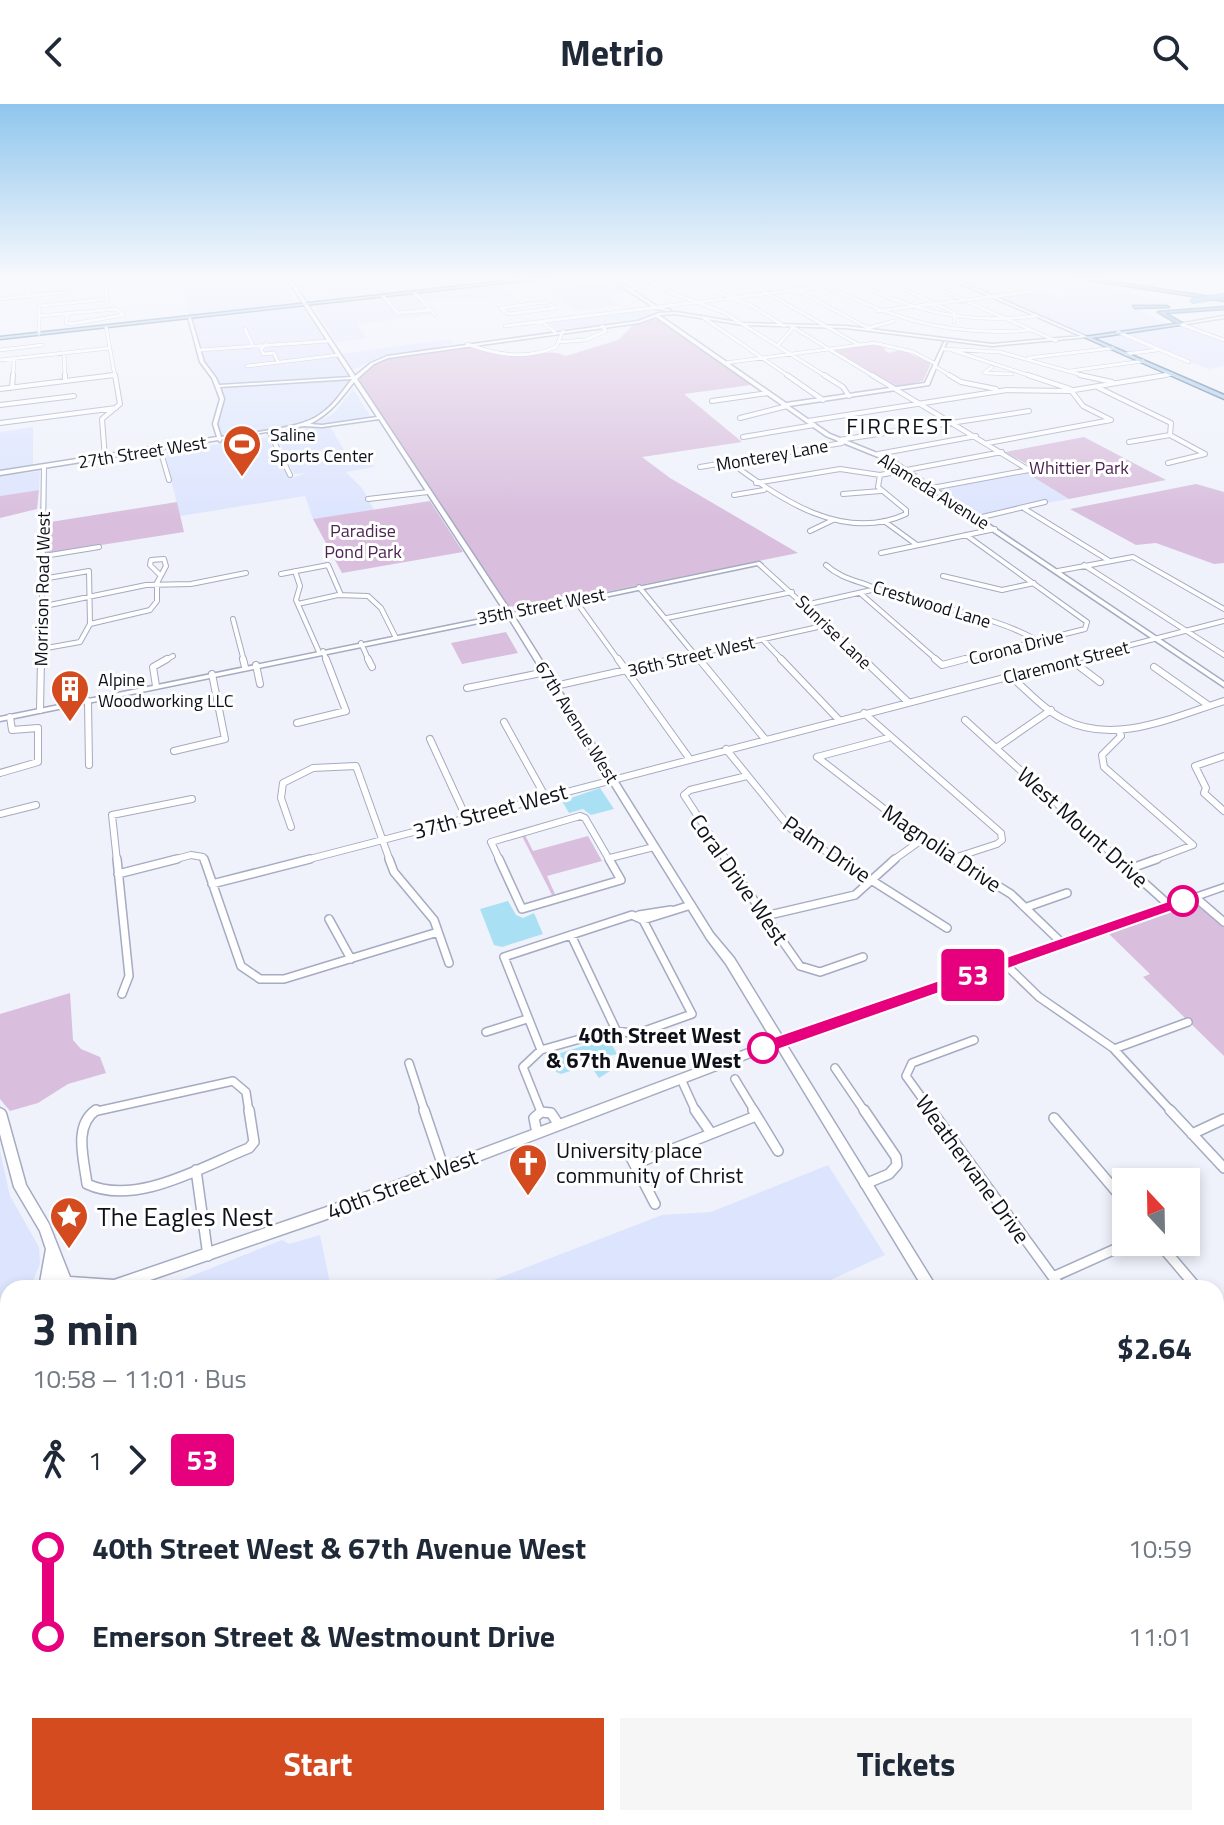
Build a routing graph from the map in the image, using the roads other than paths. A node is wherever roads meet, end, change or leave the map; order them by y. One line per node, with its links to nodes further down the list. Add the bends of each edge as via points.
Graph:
1 (40, 356): 22 (street)
2 (64, 356): 39 (street)
3 (111, 356): 37 (street)
4 (201, 356): 41 (street)
5 (275, 356): 26 (street)
6 (325, 356): 26 (street)
7 (339, 356): 33 (street, 67th Avenue West)
8 (392, 356): 32 (street)
9 (715, 356): 28 (street, Alameda Avenue)
10 (756, 356): 23 (street)
11 (778, 356): 23 (street)
12 (797, 356): 49 (street, via 847,389)
13 (838, 356): 45 (street)
14 (920, 356): 29 (street)
15 (940, 356): 29 (street)
16 (969, 356): 31 (street)
17 (1015, 356): 21 (street)
18 (1037, 356): 21 (street)
19 (1132, 356): 25 (main road)
20 (1176, 356): 27 (street)
21 (1021, 358): 34 (street)
22 (14, 359): 24 (street); 43 (street)
23 (760, 359): 28 (street); 52 (street)
24 (0, 360)
25 (1143, 361): 34 (street); 36 (main road)
26 (278, 362): 30 (street)
27 (1189, 362)
28 (725, 363): 48 (street, Alameda Avenue)
29 (936, 365): 45 (street, via 927,384); 46 (street, via 964,383)
30 (247, 366)
31 (994, 366): 35 (street); 35 (street, via 984,373)
32 (362, 368): 33 (street); 38 (street)
33 (346, 369): 38 (street, 67th Avenue West)
34 (1062, 372): 40 (street)
35 (1014, 373): 47 (street)
36 (1172, 374): 40 (street); 51 (main road)
37 (114, 375): 39 (street); 57 (street)
38 (352, 378): 41 (street); 59 (street, 67th Avenue West); 64 (street, via 334,408)
39 (65, 381): 43 (street)
40 (1116, 383): 42 (street)
41 (217, 386): 69 (street, via 222,403 215,424)
42 (1096, 387): 47 (street); 66 (street, via 1171,423)
43 (12, 388): 44 (street)
44 (0, 389)
45 (894, 389): 49 (street); 54 (street)
46 (1007, 390): 47 (street); 54 (street)
47 (1071, 390): 72 (street, via 1083,406 1111,421)
48 (768, 393): 53 (street); 56 (street, Alameda Avenue)
49 (849, 396): 52 (street)
50 (67, 397): 55 (street)
51 (1224, 397)
52 (823, 400): 56 (street)
53 (712, 401)
54 (918, 404): 61 (street); 63 (street)
55 (0, 405)
56 (786, 406): 60 (street); 63 (street, Alameda Avenue)
57 (118, 407): 62 (street); 76 (street, via 102,419)
58 (1029, 411): 61 (street, Monterey Lane)
59 (378, 418): 64 (street, 27th Street West); 90 (street, 67th Avenue West)
60 (740, 418)
61 (949, 421): 67 (street); 70 (street, Monterey Lane)
62 (0, 423)
63 (811, 423): 68 (street); 70 (street, Alameda Avenue)
64 (304, 425): 65 (street, 27th Street West)
65 (270, 433): 69 (street, 27th Street West); 83 (street)
66 (1170, 435): 71 (street); 78 (street, via 1205,455)
67 (976, 436): 72 (street); 75 (street)
68 (743, 437)
69 (220, 440): 73 (street, 27th Street West)
70 (842, 441): 75 (street, Alameda Avenue); 77 (street, Monterey Lane)
71 (1129, 442)
72 (988, 443): 74 (street)
73 (160, 449): 76 (street, 27th Street West); 85 (street)
74 (1002, 452): 81 (street); 87 (street, via 1029,470)
75 (878, 454): 81 (street, Alameda Avenue)
76 (105, 458): 79 (street, 27th Street West)
77 (730, 462): 80 (street, Monterey Lane); 86 (street)
78 (1168, 463)
79 (44, 467): 82 (street, 27th Street West); 105 (street, Morrison Road West)
80 (700, 467)
81 (905, 470): 84 (street); 87 (street, Alameda Avenue)
82 (0, 473)
83 (290, 475)
84 (880, 475): 86 (street, via 840,469); 89 (street)
85 (169, 480)
86 (756, 483): 88 (street)
87 (932, 488): 96 (street, Alameda Avenue)
88 (764, 490): 92 (street); 97 (street)
89 (881, 491): 91 (street); 98 (street, via 907,511 901,518)
90 (428, 492): 93 (street); 130 (street, 67th Avenue West)
91 (843, 494)
92 (734, 495)
93 (368, 499)
94 (1045, 502): 95 (street)
95 (1025, 509): 96 (street); 106 (street)
96 (978, 518): 99 (street, Alameda Avenue)
97 (833, 520): 98 (street, via 858,525); 100 (street)
98 (884, 521): 102 (street)
99 (995, 529): 101 (street); 111 (street, Alameda Avenue)
100 (810, 531)
101 (966, 535): 102 (street); 118 (street)
102 (917, 545): 104 (street)
103 (99, 547): 105 (street)
104 (881, 553)
105 (44, 556): 116 (street, Morrison Road West)
106 (1108, 560): 109 (street); 129 (street, via 1133,557)
107 (759, 564): 119 (street, 35th Street West); 121 (street, Sunrise Lane)
108 (826, 565): 120 (street, Crestwood Lane)
109 (1084, 565): 111 (street); 136 (street)
110 (295, 571): 113 (street); 123 (street, via 328,565); 126 (street)
111 (1058, 571): 138 (street, Alameda Avenue)
112 (246, 573): 117 (street, via 191,584)
113 (281, 574)
114 (160, 575): 117 (street)
115 (943, 576): 118 (street, via 1002,590)
116 (42, 579): 124 (street, via 89,571); 128 (street, Morrison Road West)
117 (157, 583): 124 (street); 134 (street, via 157,601 150,610)
118 (1034, 583): 140 (street, Corona Drive, via 1087,625)
119 (639, 587): 125 (street, 35th Street West); 131 (street)
120 (878, 589): 122 (street); 140 (street, Crestwood Lane, via 1023,631)
121 (792, 592): 127 (street, Sunrise Lane); 131 (street)
122 (860, 593): 127 (street); 140 (street, Corona Drive, via 942,665)
123 (341, 595): 126 (street); 137 (street, via 371,598)
124 (87, 599): 128 (street); 134 (street)
125 (575, 600): 130 (street, 35th Street West); 152 (street)
126 (298, 604): 143 (street)
127 (805, 605): 135 (street, Sunrise Lane)
128 (40, 607): 142 (street, Morrison Road West)
129 (1224, 609)
130 (508, 613): 137 (street, 35th Street West); 153 (street, 67th Avenue West)
131 (667, 618): 144 (street)
132 (233, 619): 149 (street)
133 (1224, 621): 136 (street, Claremont Street)
134 (90, 624): 142 (street, via 83,640)
135 (827, 625): 139 (street, 36th Street West); 164 (street, Sunrise Lane)
136 (1186, 631): 138 (street, Claremont Street); 145 (street)
137 (395, 636): 141 (street, 35th Street West)
138 (1156, 639): 147 (street, Claremont Street); 158 (street, Alameda Avenue)
139 (763, 640): 144 (street, 36th Street West); 171 (street)
140 (1039, 642)
141 (361, 643): 143 (street, 35th Street West); 150 (street)
142 (41, 649): 166 (street, Morrison Road West)
143 (321, 651): 148 (street, 35th Street West); 174 (street, via 346,711)
144 (696, 655): 152 (street, 36th Street West); 178 (street)
145 (1224, 655)
146 (173, 656): 159 (street, via 153,667)
147 (1071, 660): 155 (street, Claremont Street); 156 (street)
148 (256, 665): 149 (street, 35th Street West); 157 (street)
149 (245, 667): 154 (street, 35th Street West)
150 (372, 667)
151 (1154, 667): 165 (street)
152 (627, 670): 160 (street, 36th Street West); 183 (street)
153 (546, 672): 160 (street, 67th Avenue West); 161 (street)
154 (212, 674): 159 (street, 35th Street West); 181 (street, via 225,739)
155 (1010, 676): 164 (street, Claremont Street); 167 (street)
156 (1100, 682)
157 (260, 684)
158 (1224, 685)
159 (156, 686): 162 (street, 35th Street West)
160 (555, 686): 187 (street, 67th Avenue West)
161 (467, 688)
162 (88, 701): 166 (street, 35th Street West); 184 (street)
163 (1224, 701): 165 (street)
164 (908, 702): 168 (street, 37th Street West)
165 (1208, 705): 175 (street)
166 (40, 710): 169 (street, 35th Street West)
167 (1051, 710): 175 (street, via 1079,725); 179 (street, West Mount Drive)
168 (864, 713): 171 (street, 37th Street West); 176 (street)
169 (10, 717): 170 (street, 35th Street West); 185 (street, via 12,730 38,728 38,760)
170 (0, 719)
171 (839, 720): 178 (street, 37th Street West)
172 (965, 720): 179 (street, West Mount Drive)
173 (504, 722): 188 (street)
174 (297, 723)
175 (1119, 731): 200 (street, via 1121,736 1102,755 1104,767 1192,842 1189,849)
176 (888, 738): 195 (street, Magnolia Drive, via 817,757); 199 (street, via 1001,833 997,844)
177 (430, 739): 193 (street)
178 (765, 739): 180 (street, 37th Street West)
179 (996, 748): 200 (street, West Mount Drive)
180 (726, 749): 183 (street, 37th Street West); 186 (street, Palm Drive)
181 (174, 751)
182 (1224, 756): 191 (street, via 1195,766 1204,793)
183 (689, 758): 187 (street, 37th Street West)
184 (89, 765)
185 (0, 773)
186 (747, 776): 202 (street, Palm Drive, via 791,829); 210 (street, Coral Drive West, via 690,790 684,798)
187 (612, 778): 188 (street, 37th Street West); 197 (street, 67th Avenue West)
188 (545, 796): 193 (street, 37th Street West)
189 (192, 799): 201 (street, via 112,815)
190 (36, 805): 192 (street)
191 (1224, 811)
192 (0, 814)
193 (466, 817): 196 (street, 37th Street West)
194 (291, 827): 196 (street, via 280,789 283,782 343,762 354,765)
195 (923, 839): 199 (street, Magnolia Drive); 202 (street)
196 (382, 840): 203 (street, 37th Street West); 215 (street, via 394,872 430,914)
197 (654, 847): 198 (street); 207 (street, 67th Avenue West)
198 (610, 858): 198 (street, via 619,883 525,910 518,905 491,842 580,816)
199 (954, 858): 209 (street, Magnolia Drive)
200 (1129, 869): 208 (street, West Mount Drive)
201 (118, 874): 203 (street, via 191,855 203,857); 222 (street, via 129,976)
202 (872, 880): 210 (street, via 850,897); 214 (street, Palm Drive)
203 (212, 884): 219 (street, via 241,966 251,976 278,980)
204 (1224, 887): 206 (street, 40th Street West)
205 (1067, 893): 209 (street)
206 (1195, 897): 208 (street, 40th Street West); 213 (street)
207 (691, 905): 211 (street); 228 (street, 67th Avenue West, via 709,941)
208 (1170, 906): 217 (street, 40th Street West)
209 (1027, 907): 217 (street, Magnolia Drive)
210 (765, 916): 218 (street, Coral Drive West, via 800,966 811,972)
211 (641, 918): 216 (street); 225 (street, via 692,1014 631,1035)
212 (329, 919): 219 (street)
213 (1224, 922)
214 (947, 928)
215 (438, 932): 219 (street); 220 (street)
216 (571, 935): 223 (street, via 504,957); 225 (street)
217 (1063, 944): 221 (street, 40th Street West)
218 (863, 957)
219 (351, 959)
220 (449, 963)
221 (1005, 964): 228 (street, 40th Street West); 229 (street, via 1039,997)
222 (122, 994)
223 (527, 1019): 226 (street); 230 (street)
224 (1188, 1022): 229 (street)
225 (616, 1030): 230 (street)
226 (486, 1032)
227 (974, 1040): 257 (street, Weathervane Drive, via 912,1063 906,1076)
228 (778, 1042): 233 (street, 40th Street West); 250 (street, 67th Avenue West)
229 (1114, 1049): 243 (street)
230 (544, 1050): 235 (street, via 523,1067)
231 (409, 1063): 248 (street)
232 (835, 1068): 250 (street, via 896,1157 891,1172)
233 (681, 1079): 240 (street, 40th Street West); 242 (street)
234 (735, 1079): 237 (street)
235 (541, 1112): 240 (street, via 551,1113); 241 (street, via 534,1118)
236 (0, 1113): 253 (street, via 17,1180 42,1221)
237 (756, 1116): 242 (street); 244 (street)
238 (1054, 1118): 251 (street)
239 (1224, 1119): 243 (street)
240 (559, 1125): 241 (street, 40th Street West)
241 (537, 1133): 248 (street, 40th Street West)
242 (711, 1133): 246 (street)
243 (1192, 1134): 247 (street)
244 (778, 1151)
245 (628, 1152): 246 (street)
246 (635, 1164): 252 (street)
247 (1224, 1168)
248 (444, 1169): 255 (street, 40th Street West)
249 (196, 1170): 249 (street, via 254,1145 246,1092 238,1084 221,1081 110,1104 83,1124 85,1180 97,1190 126,1190); 255 (street)
250 (865, 1184): 261 (street, 67th Avenue West)
251 (1112, 1186)
252 (655, 1204)
253 (52, 1251): 258 (street); 259 (street)
254 (1112, 1251): 257 (street)
255 (208, 1256): 260 (street, 40th Street West)
256 (1170, 1256): 263 (street)
257 (1053, 1277): 262 (street, Weathervane Drive)
258 (48, 1280)
259 (66, 1280)
260 (133, 1280)
261 (925, 1280)
262 (1055, 1280)
263 (1190, 1280)

